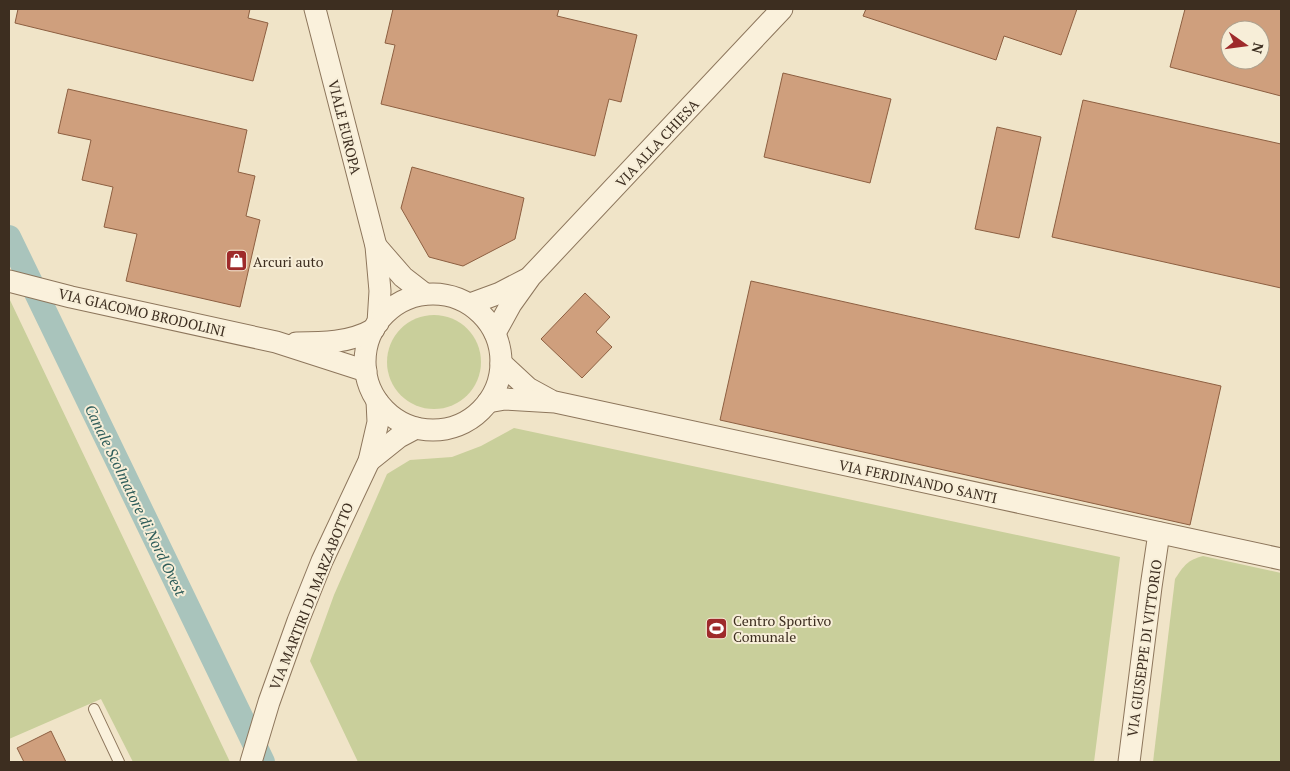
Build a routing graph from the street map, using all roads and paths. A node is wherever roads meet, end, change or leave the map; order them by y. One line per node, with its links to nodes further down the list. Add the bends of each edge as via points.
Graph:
1 (315, 9): 3 (street, VIALE EUROPA)
2 (782, 9): 4 (street, VIA ALLA CHIESA)
3 (376, 246): 6 (street, VIALE EUROPA, via 403,277); 8 (street, VIALE EUROPA, via 380,291)
4 (531, 276): 7 (street, VIA ALLA CHIESA); 9 (street, VIA ALLA CHIESA)
5 (9, 281): 10 (street, VIA GIACOMO BRODOLINI)
6 (425, 294): 7 (street, via 448,295); 8 (street, via 406,299 390,309)
7 (470, 304): 9 (street)
8 (376, 326): 10 (street, VIA GIACOMO BRODOLINI, via 353,339 321,343); 12 (street, via 368,343)
9 (495, 333): 11 (street)
10 (276, 342): 12 (street, VIA GIACOMO BRODOLINI)
11 (501, 363): 14 (street, via 498,383); 15 (street, VIA FERDINANDO SANTI, via 528,388)
12 (366, 371): 13 (street)
13 (377, 401): 16 (street, via 388,413); 17 (street, VIA MARTIRI DI MARZABOTTO, via 378,422)
14 (488, 402): 15 (street, VIA FERDINANDO SANTI, via 505,399); 16 (street, via 474,416 456,426 436,430)
15 (555, 402): 18 (street, VIA FERDINANDO SANTI)
16 (416, 428): 17 (street, VIA MARTIRI DI MARZABOTTO)
17 (369, 461): 22 (street, VIA MARTIRI DI MARZABOTTO, via 322,560 269,702)
18 (1159, 533): 19 (street, VIA FERDINANDO SANTI); 23 (street, VIA GIUSEPPE DI VITTORIO)
19 (1281, 559)
20 (94, 709): 21 (lane)
21 (119, 762)
22 (251, 762)
23 (1129, 762)

